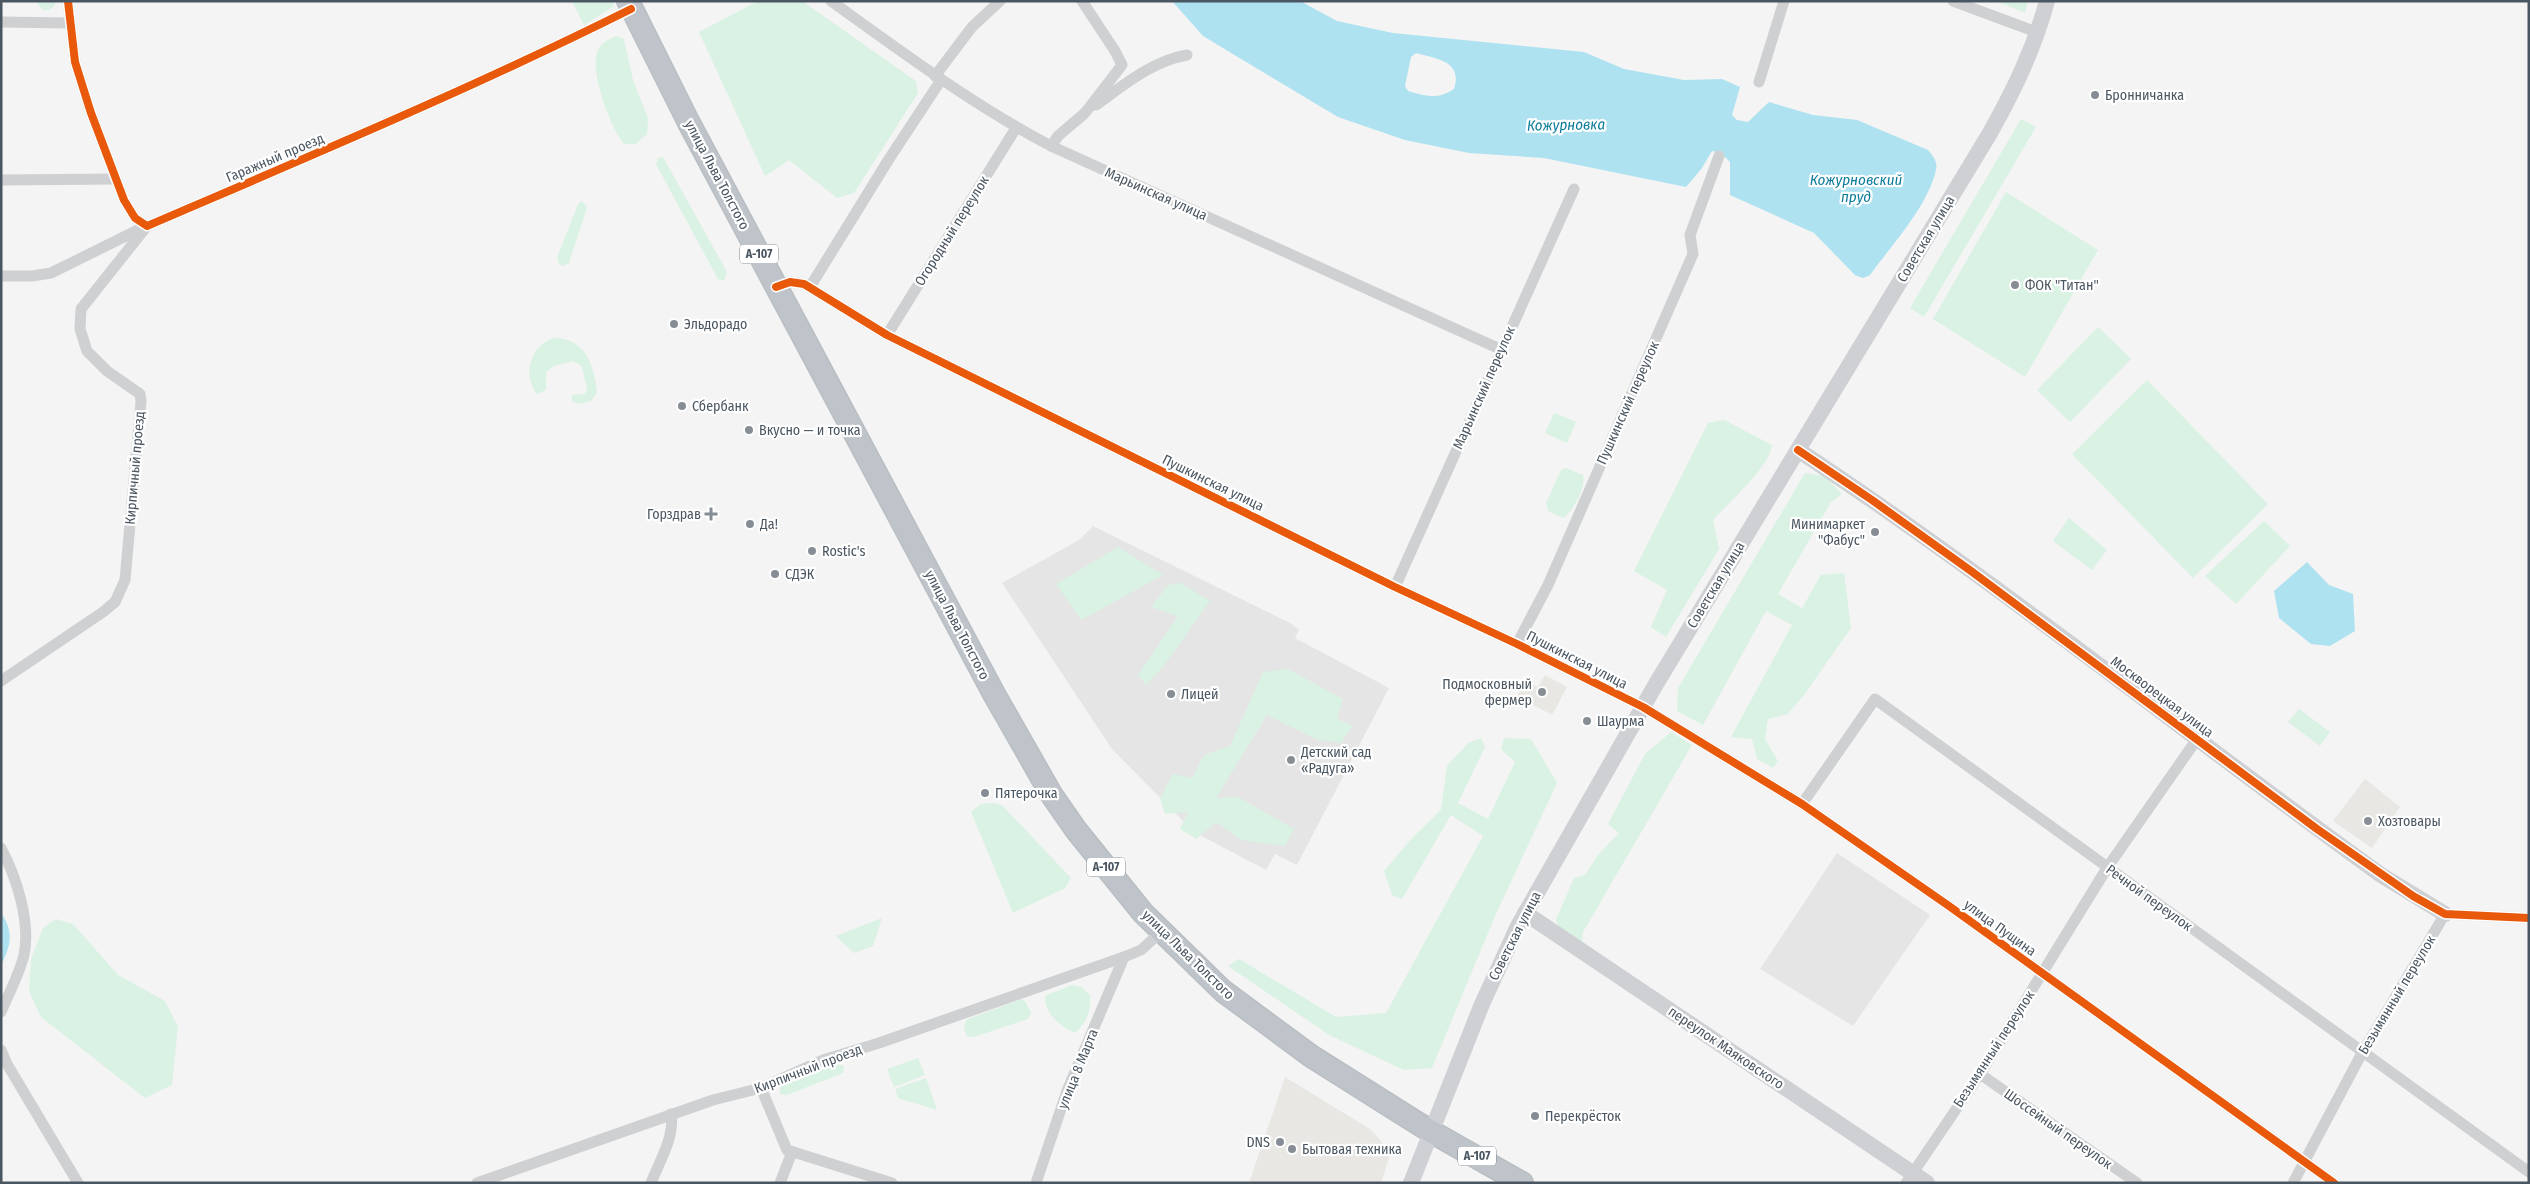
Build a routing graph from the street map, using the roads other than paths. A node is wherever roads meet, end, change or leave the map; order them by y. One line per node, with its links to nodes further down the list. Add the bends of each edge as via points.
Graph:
1 (68, 1): 10 (street)
2 (831, 1): 13 (street, Марьинская улица)
3 (1000, 1): 13 (street, via 972,26)
4 (1082, 1): 15 (street, via 1122,65)
5 (1784, 1): 14 (street)
6 (1953, 1): 11 (street)
7 (2047, 1): 11 (main road, Советская улица)
8 (630, 5): 22 (street, Гаражный проезд, via 546,52 426,107); 24 (highway, улица Льва Толстого / А-107)
9 (1, 22): 10 (street)
10 (69, 23): 19 (street, via 75,62)
11 (2039, 33): 28 (main road, Советская улица, via 2018,84 1990,133)
12 (1187, 55): 15 (street, via 1169,58 1139,74)
13 (938, 78): 16 (street, Марьинская улица); 25 (street)
14 (1759, 82)
15 (1085, 112): 17 (street)
16 (1016, 128): 17 (street, Марьинская улица); 26 (street, Огородный переулок)
17 (1051, 146): 27 (street, Марьинская улица)
18 (1719, 156): 30 (street, Пушкинский переулок, via 1690,235 1693,254 1552,576)
19 (116, 179): 20 (street); 22 (street, via 135,218)
20 (1, 180)
21 (1574, 189): 27 (street, Марьинский переулок)
22 (146, 226): 23 (street, Гаражный проезд, via 51,273); 31 (street, Кирпичный проезд, via 82,309 80,329 87,351 107,371 140,394 125,580 115,602 104,612)
23 (1, 276)
24 (776, 287): 25 (street, Пушкинская улица, via 790,282); 40 (highway, улица Льва Толстого / А-107, via 1051,794)
25 (810, 287): 26 (street, Пушкинская улица)
26 (887, 335): 29 (street, Пушкинская улица)
27 (1502, 350): 29 (street, Марьинский переулок)
28 (1798, 450): 32 (main road, Советская улица); 33 (main road, Москворецкая улица, via 1872,500)
29 (1394, 587): 30 (street, Пушкинская улица)
30 (1517, 644): 32 (street, Пушкинская улица)
31 (1, 681)
32 (1643, 707): 34 (street, улица Пущина); 37 (main road, Советская улица)
33 (2197, 739): 36 (street, Безымянный переулок); 38 (main road, Москворецкая улица, via 2381,875)
34 (1802, 804): 36 (street, Речной переулок, via 1874,699); 42 (street, улица Пущина)
35 (1, 848): 43 (street, via 11,866 26,934 24,955)
36 (2108, 868): 42 (street, Безымянный переулок); 45 (street, Речной переулок)
37 (1525, 913): 49 (main road, Советская улица, via 1482,1004); 53 (main road, переулок Маяковского)
38 (2445, 914): 39 (street, Москворецкая улица); 45 (street, Безымянный переулок)
39 (2529, 918)
40 (1161, 932): 41 (street, Кирпичный проезд, via 1141,950); 49 (highway, улица Льва Толстого / А-107, via 1231,997 1311,1056)
41 (1124, 957): 47 (street, Кирпичный проезд, via 841,1054); 59 (street, улица 8 Марта, via 1067,1091)
42 (2042, 974): 46 (street, Безымянный переулок); 51 (street, улица Пущина)
43 (1, 1012)
44 (1, 1050): 54 (street)
45 (2362, 1053): 51 (street, Безымянный переулок); 52 (street, Речной переулок)
46 (1980, 1074): 53 (street, Безымянный переулок); 63 (street, Шоссейный переулок)
47 (761, 1088): 48 (street, Кирпичный проезд); 50 (street, via 787,1150)
48 (671, 1114): 55 (street, Кирпичный проезд); 56 (street, via 673,1124 669,1138)
49 (1430, 1131): 60 (main road, Советская улица); 61 (highway, А-107)
50 (792, 1152): 57 (street); 58 (street)
51 (2305, 1161): 64 (street, Безымянный переулок); 65 (street, улица Пущина)
52 (2529, 1172)
53 (1909, 1178): 62 (main road, переулок Маяковского)
54 (78, 1183)
55 (477, 1183)
56 (651, 1183)
57 (780, 1183)
58 (892, 1183)
59 (1036, 1183)
60 (1411, 1183)
61 (1522, 1183)
62 (1927, 1183)
63 (2137, 1183)
64 (2293, 1183)
65 (2334, 1183)

